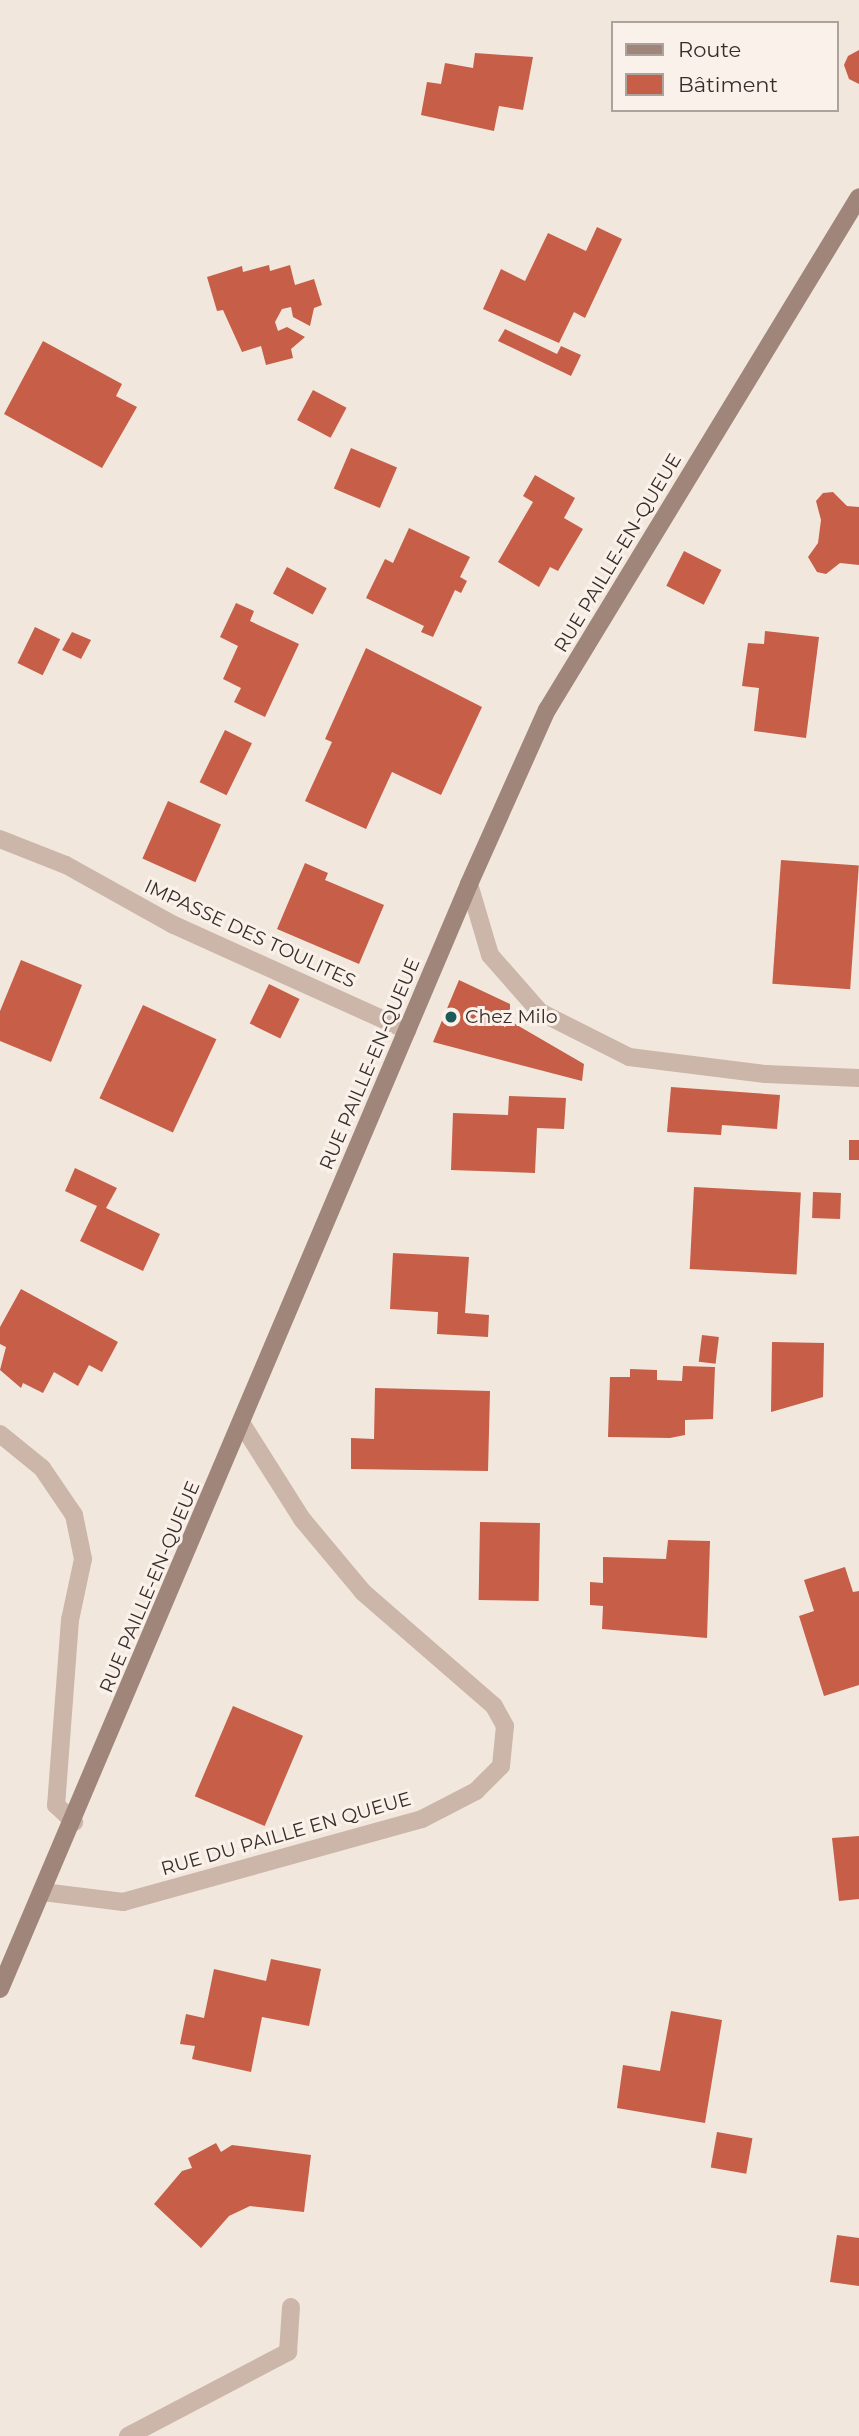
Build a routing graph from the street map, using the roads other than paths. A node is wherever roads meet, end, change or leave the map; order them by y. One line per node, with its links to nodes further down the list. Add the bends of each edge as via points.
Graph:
1 (859, 197): 3 (main road, RUE PAILLE-EN-QUEUE, via 547,710)
2 (0, 839): 4 (street, IMPASSE DES TOULITES, via 66,864 174,925)
3 (469, 884): 4 (main road, RUE PAILLE-EN-QUEUE); 5 (street, via 490,955 540,1012 629,1058 766,1074)
4 (407, 1030): 6 (main road, RUE PAILLE-EN-QUEUE)
5 (859, 1077)
6 (242, 1424): 8 (main road, RUE PAILLE-EN-QUEUE); 9 (street, RUE DU PAILLE EN QUEUE, via 302,1519 363,1592 494,1706 505,1726 501,1766 476,1791 422,1819 123,1902)
7 (0, 1434): 8 (street, via 42,1468 74,1515 83,1559 70,1620 56,1805)
8 (74, 1822): 9 (main road, RUE PAILLE-EN-QUEUE)
9 (43, 1892): 10 (main road, RUE PAILLE-EN-QUEUE)
10 (3, 1977)
11 (291, 2307): 12 (street, via 288,2352)
12 (128, 2436)

